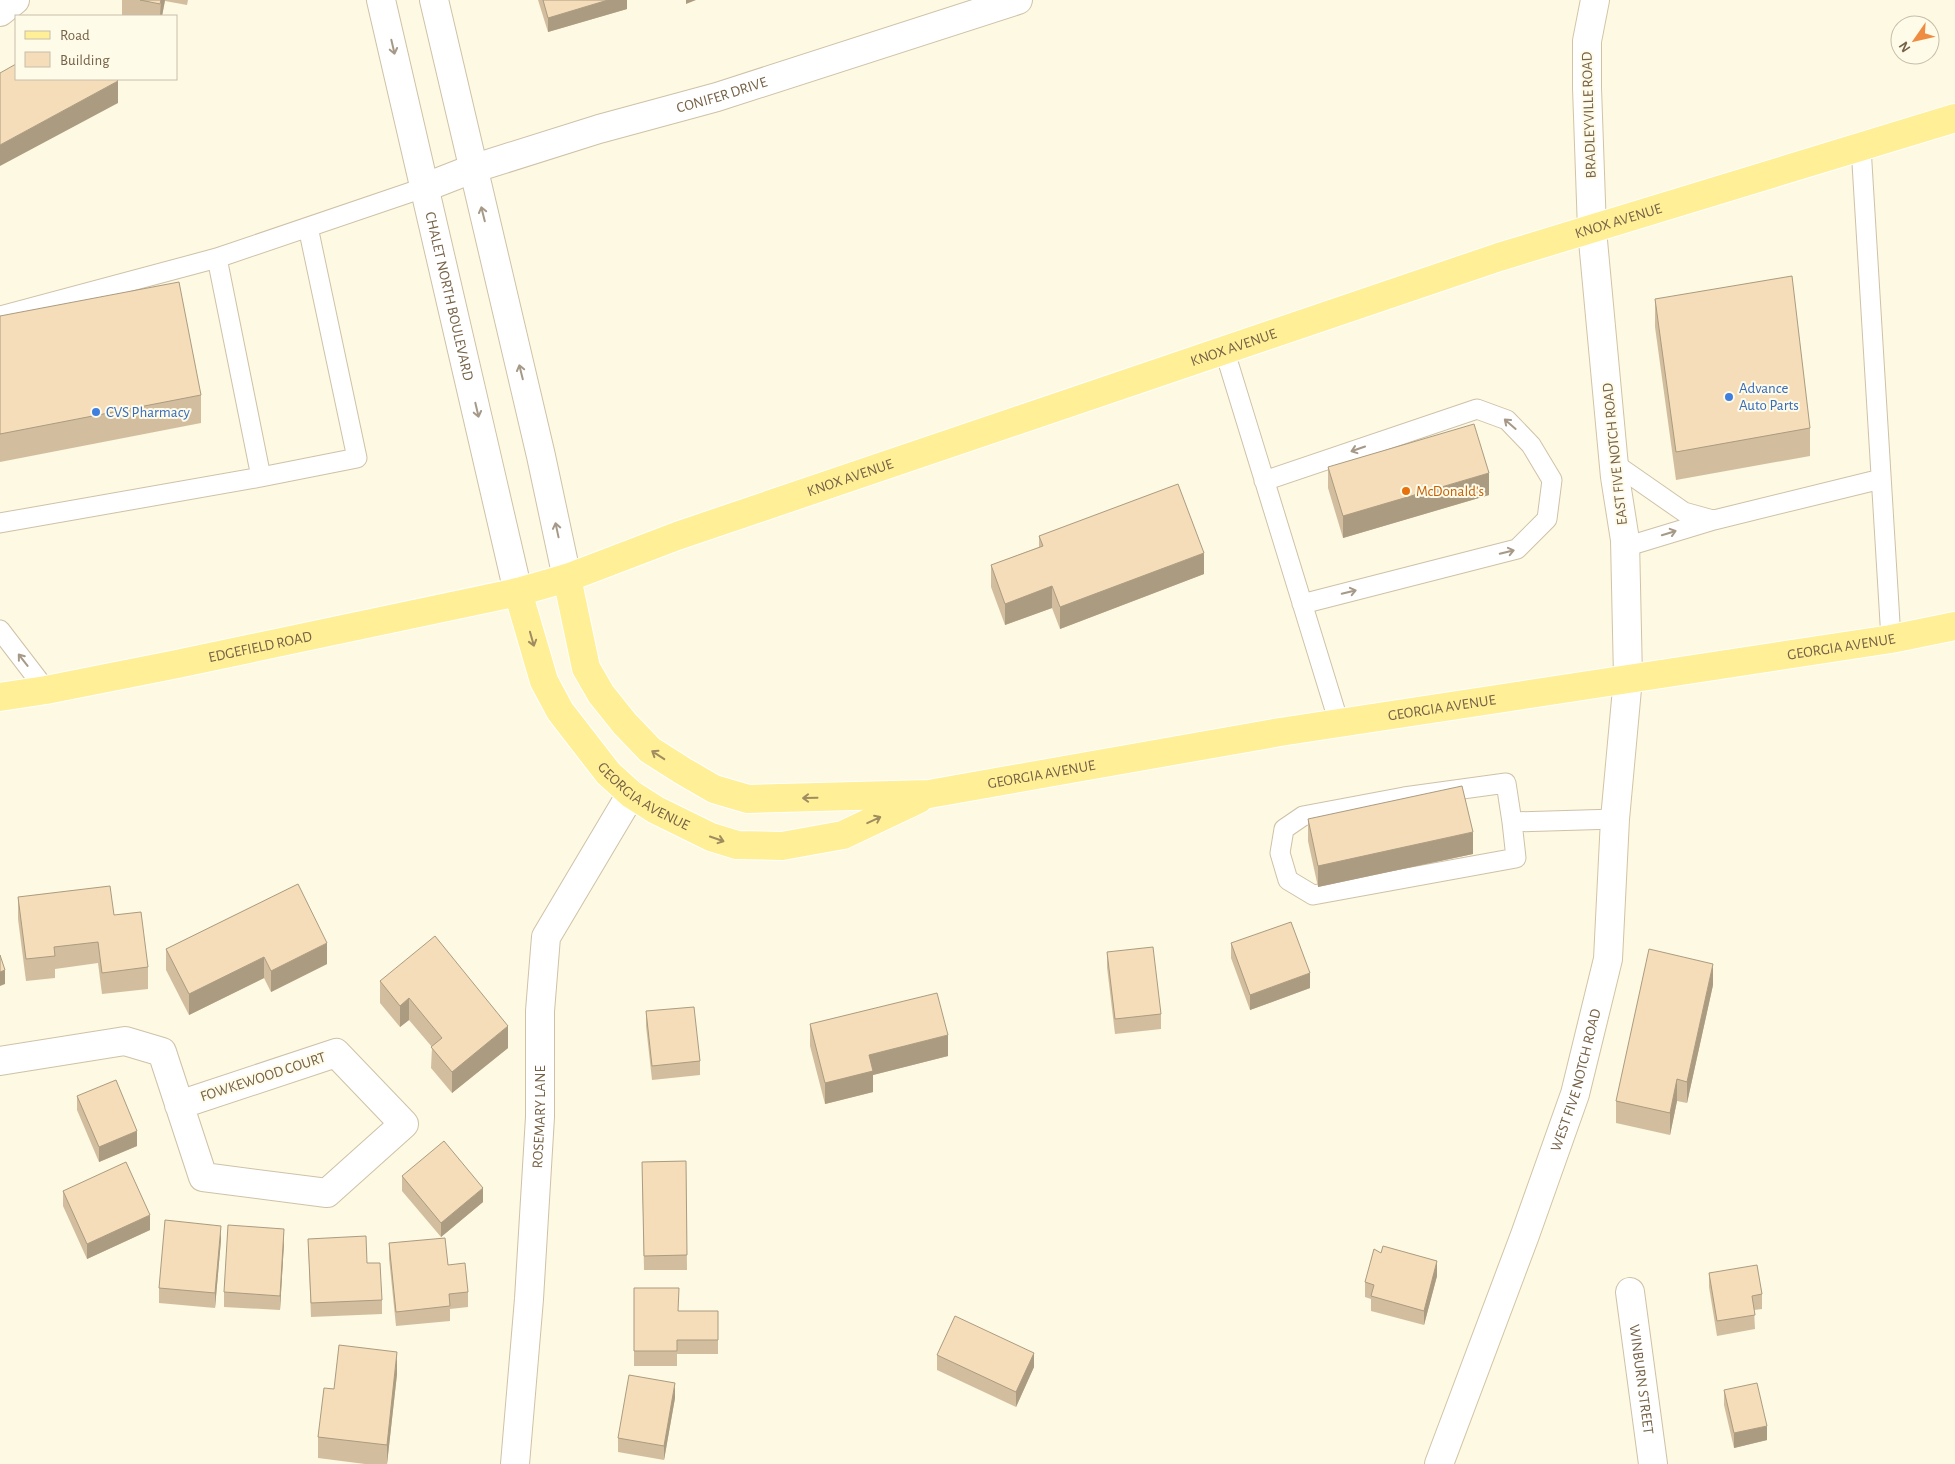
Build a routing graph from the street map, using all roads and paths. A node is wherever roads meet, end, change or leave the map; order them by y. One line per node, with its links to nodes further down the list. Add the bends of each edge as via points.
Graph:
1 (16, 0): 6 (street)
2 (381, 0): 10 (street, CHALET NORTH BOULEVARD, one-way to 10)
3 (434, 0): 9 (street)
4 (1018, 0): 9 (street, CONIFER DRIVE, via 717,97 599,129)
5 (1595, 0): 12 (street, BRADLEYVILLE ROAD, via 1588,41 1586,88)
6 (0, 12)
7 (1955, 118): 8 (main road, KNOX AVENUE)
8 (1861, 147): 12 (main road, KNOX AVENUE); 18 (lane)
9 (472, 169): 10 (street, CONIFER DRIVE); 23 (street, one-way to 9)
10 (426, 187): 11 (lane); 24 (street, CHALET NORTH BOULEVARD, one-way to 24)
11 (308, 227): 13 (lane); 17 (lane, via 357,458)
12 (1592, 230): 15 (main road, KNOX AVENUE, via 1499,257); 16 (street, EAST FIVE NOTCH ROAD)
13 (217, 258): 14 (lane); 17 (lane)
14 (0, 316)
15 (1224, 349): 19 (lane); 23 (main road, KNOX AVENUE, via 686,532)
16 (1614, 464): 20 (lane, via 1684,512); 22 (street, EAST FIVE NOTCH ROAD)
17 (261, 478): 21 (lane)
18 (1881, 478): 20 (lane); 28 (lane)
19 (1264, 481): 25 (lane); 25 (lane, one-way to 19, via 1517,549 1547,519 1552,480 1531,445 1507,420 1477,409)
20 (1714, 520): 22 (lane, one-way to 20)
21 (0, 522)
22 (1625, 547): 29 (street, EAST FIVE NOTCH ROAD)
23 (567, 578): 24 (main road, KNOX AVENUE); 34 (main road, GEORGIA AVENUE, one-way to 23, via 748,799 714,789 691,776 650,750 601,694 586,668)
24 (518, 592): 30 (main road, EDGEFIELD ROAD); 33 (main road, GEORGIA AVENUE, one-way to 33, via 544,682 560,711 608,773)
25 (1302, 604): 32 (lane)
26 (1955, 626): 28 (main road, GEORGIA AVENUE)
27 (0, 630): 30 (lane, one-way to 27)
28 (1891, 639): 29 (main road, GEORGIA AVENUE)
29 (1628, 678): 32 (main road, GEORGIA AVENUE); 35 (street, WEST FIVE NOTCH ROAD)
30 (46, 690): 31 (main road, EDGEFIELD ROAD)
31 (0, 697)
32 (1339, 723): 34 (main road, GEORGIA AVENUE)
33 (631, 794): 34 (main road, GEORGIA AVENUE, one-way to 34, via 712,837 737,845 782,846 843,835); 40 (street, ROSEMARY LANE, via 546,937 540,1012 540,1117)
34 (929, 794)
35 (1615, 819): 36 (lane); 41 (street, WEST FIVE NOTCH ROAD, via 1608,959 1575,1094)
36 (1512, 822): 36 (lane, via 1506,783 1404,797 1303,816 1284,829 1280,853 1288,880 1313,895 1516,858)
37 (0, 1061): 38 (street, FOWKEWOOD COURT, via 124,1041 162,1052)
38 (179, 1105): 38 (street, FOWKEWOOD COURT, via 203,1177 326,1193 404,1124 336,1053)
39 (1630, 1292): 42 (street, WINBURN STREET)
40 (515, 1464)
41 (1439, 1464)
42 (1653, 1464)

